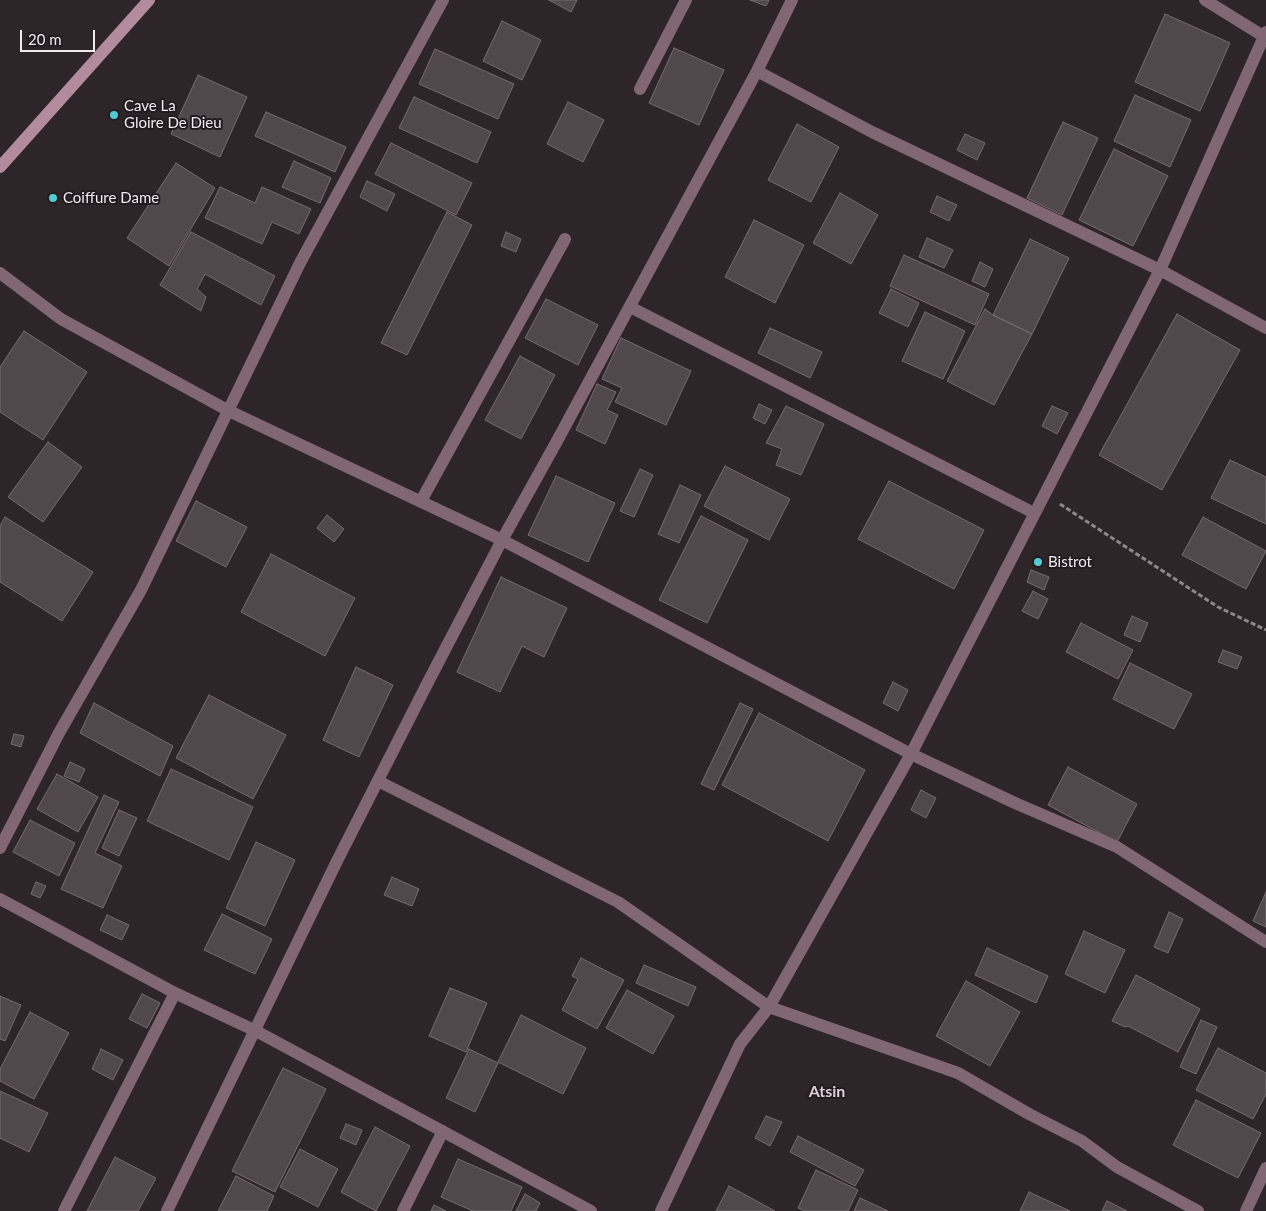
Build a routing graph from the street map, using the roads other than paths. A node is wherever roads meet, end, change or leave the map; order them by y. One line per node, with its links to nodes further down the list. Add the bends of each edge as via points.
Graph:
1 (149, 0): 9 (street)
2 (443, 0): 15 (street, via 300,263)
3 (686, 0): 8 (street)
4 (792, 0): 7 (street)
5 (1205, 0): 6 (street)
6 (1264, 34): 11 (street)
7 (757, 71): 11 (street, via 872,132); 13 (street)
8 (640, 89)
9 (0, 167)
10 (565, 240): 16 (street)
11 (1160, 270): 14 (street); 17 (street)
12 (0, 273): 15 (street, via 61,319)
13 (630, 307): 17 (street); 18 (street)
14 (1266, 328)
15 (229, 411): 16 (street); 21 (street, via 141,590 59,733)
16 (421, 501): 18 (street)
17 (1034, 513): 19 (street)
18 (502, 540): 19 (street); 20 (street)
19 (911, 754): 23 (street, via 1117,847); 25 (street)
20 (378, 781): 25 (street, via 618,902); 26 (street)
21 (0, 848)
22 (0, 899): 24 (street)
23 (1266, 942)
24 (175, 993): 26 (street); 29 (street)
25 (769, 1008): 33 (street, via 740,1044); 34 (street, via 958,1073 1082,1141 1117,1167)
26 (256, 1031): 27 (street); 30 (street)
27 (443, 1131): 31 (street); 32 (street)
28 (1266, 1168): 35 (street)
29 (64, 1211)
30 (167, 1211)
31 (403, 1211)
32 (591, 1211)
33 (661, 1211)
34 (1198, 1211)
35 (1246, 1211)

